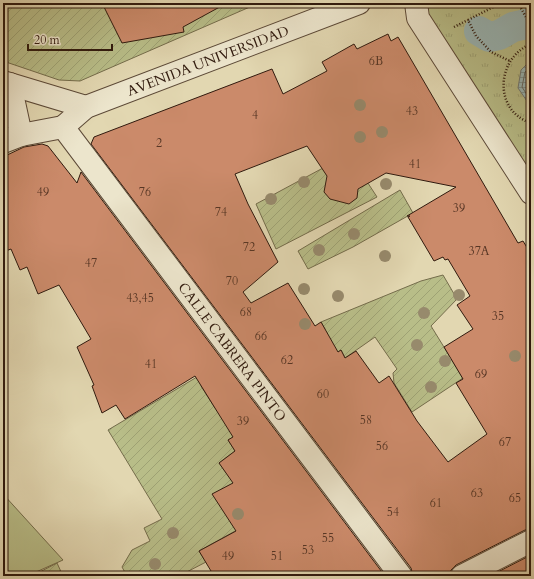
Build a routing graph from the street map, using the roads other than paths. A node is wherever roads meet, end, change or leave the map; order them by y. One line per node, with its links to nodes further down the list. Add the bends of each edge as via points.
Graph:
1 (359, 3): 4 (street, AVENIDA UNIVERSIDAD)
2 (416, 3): 7 (street, via 418,18)
3 (6, 83): 4 (street); 6 (street)
4 (86, 107): 5 (street, AVENIDA UNIVERSIDAD)
5 (63, 127): 6 (street); 9 (street, CALLE CABRERA PINTO)
6 (12, 138)
7 (531, 193)
8 (531, 541): 10 (street)
9 (401, 576)
10 (462, 576)

